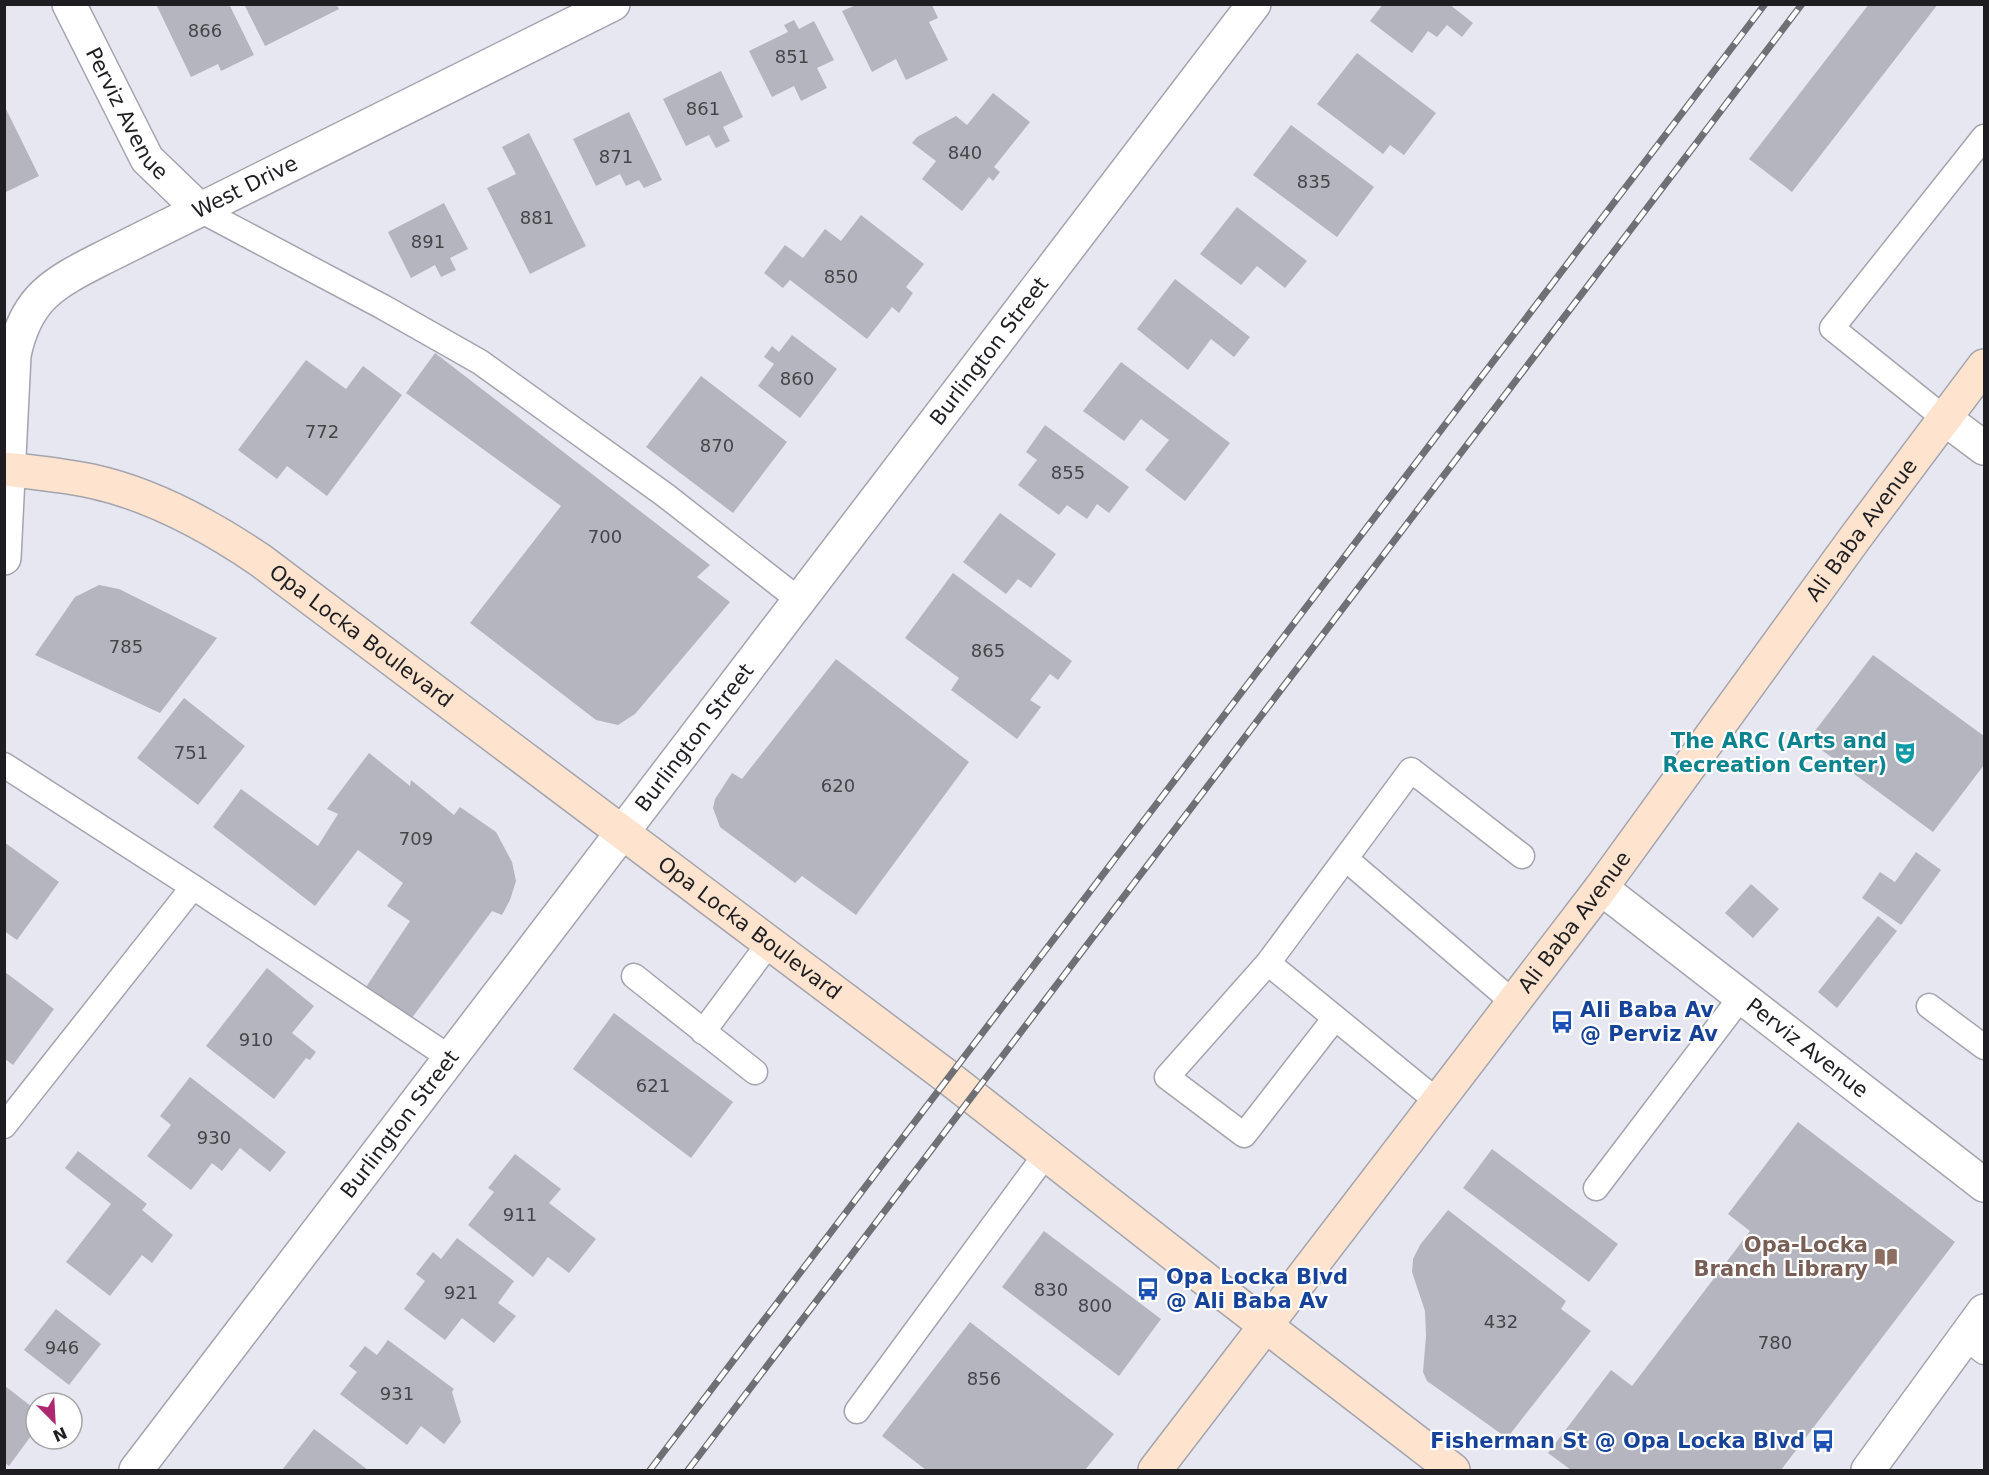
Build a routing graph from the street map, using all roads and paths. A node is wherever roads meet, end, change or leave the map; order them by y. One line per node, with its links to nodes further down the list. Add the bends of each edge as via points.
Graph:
1 (69, 4): 5 (street, Perviz Avenue, via 147,159)
2 (613, 4): 5 (street, West Drive)
3 (1254, 4): 11 (street, Burlington Street)
4 (1984, 137): 7 (lane, via 1832,328)
5 (200, 210): 9 (street, West Drive, via 73,273 38,299 14,355); 11 (lane, via 480,362 665,495)
6 (1984, 366): 7 (street, Ali Baba Avenue)
7 (1944, 418): 8 (street); 17 (street, Ali Baba Avenue)
8 (1984, 448)
9 (6, 469): 10 (street, West Drive); 13 (street, Opa Locka Boulevard, via 93,481 177,511 228,538)
10 (4, 558)
11 (799, 600): 13 (street, Burlington Street)
12 (4, 765): 16 (lane)
13 (623, 832): 18 (street, Opa Locka Boulevard); 27 (street, Burlington Street)
14 (1522, 856): 15 (lane, via 1411,770)
15 (1346, 859): 19 (lane); 22 (lane)
16 (193, 887): 27 (lane); 30 (lane)
17 (1600, 888): 21 (street, Perviz Avenue); 22 (street, Ali Baba Avenue)
18 (770, 942): 25 (lane); 31 (street, Opa Locka Boulevard)
19 (1268, 963): 24 (lane); 24 (lane, via 1167,1077 1244,1135)
20 (634, 976): 25 (lane)
21 (1741, 997): 32 (street, Perviz Avenue); 33 (lane)
22 (1513, 1002): 29 (street, Ali Baba Avenue)
23 (1929, 1006): 26 (lane)
24 (1335, 1018): 29 (lane)
25 (703, 1032): 28 (lane)
26 (1984, 1047)
27 (452, 1059): 39 (street, Burlington Street)
28 (755, 1072)
29 (1437, 1101): 35 (street, Ali Baba Avenue)
30 (4, 1126)
31 (1046, 1154): 35 (street, Opa Locka Boulevard); 37 (lane)
32 (1984, 1185)
33 (1596, 1188)
34 (1984, 1311): 36 (street)
35 (1265, 1325): 38 (street, Ali Baba Avenue); 40 (street, Opa Locka Boulevard)
36 (1975, 1345): 41 (street)
37 (857, 1411)
38 (1167, 1466)
39 (136, 1470)
40 (1453, 1470)
41 (1868, 1470)

